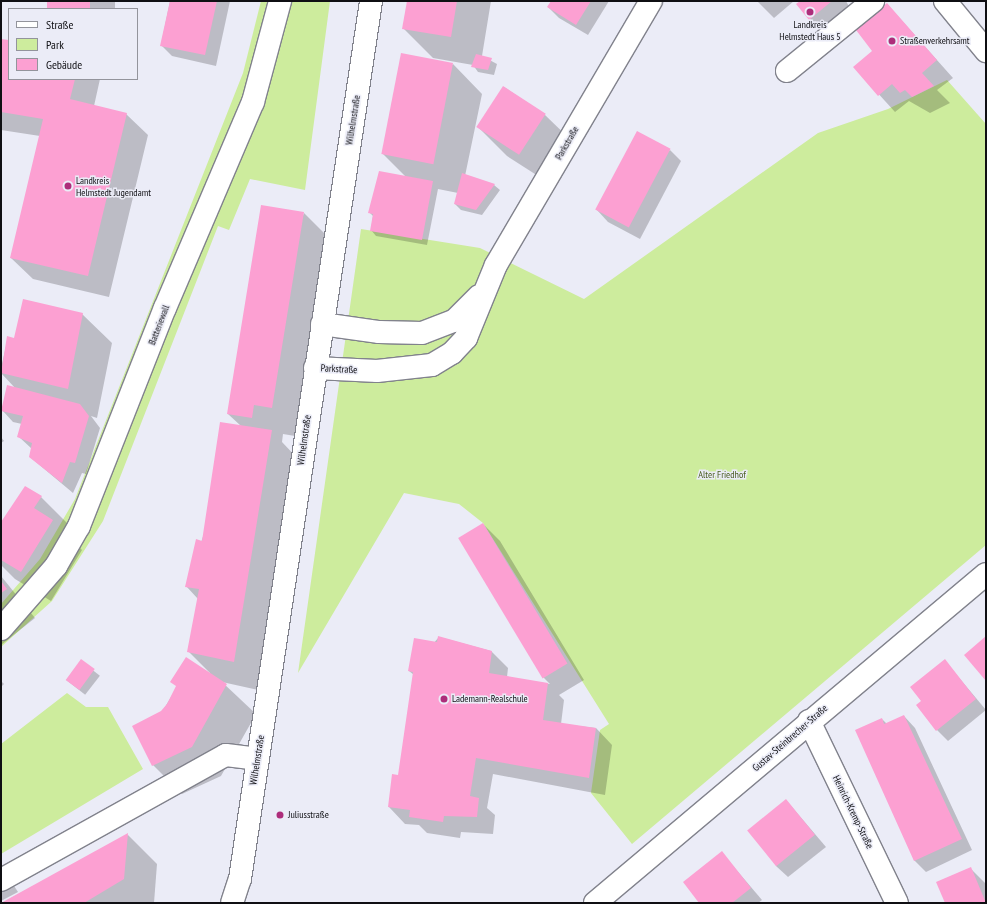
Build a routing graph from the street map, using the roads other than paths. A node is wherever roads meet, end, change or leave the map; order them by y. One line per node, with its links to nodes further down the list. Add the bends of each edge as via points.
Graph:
1 (280, 1): 12 (street, Batteriewall, via 253,102 165,308 80,526 52,571)
2 (371, 1): 9 (street, Wilhelmstraße)
3 (651, 1): 8 (street, Parkstraße)
4 (873, 1): 7 (street)
5 (945, 1): 6 (street)
6 (986, 51)
7 (787, 71)
8 (486, 287): 9 (street, Parkstraße, via 454,321 422,333 379,332); 10 (street, Parkstraße, via 466,338 452,353 432,365 377,371)
9 (322, 324): 10 (street, Wilhelmstraße)
10 (315, 368): 14 (street, Wilhelmstraße)
11 (986, 574): 13 (street, Gustav-Steinbrecher-Straße)
12 (1, 629)
13 (809, 721): 19 (street, Gustav-Steinbrecher-Straße); 20 (street, Heinrich-Kremp-Straße)
14 (257, 759): 15 (street, Wilhelmstraße); 16 (street, via 226,755)
15 (240, 879): 17 (street, Wilhelmstraße); 18 (street, Wilhelmstraße)
16 (1, 880)
17 (232, 903)
18 (240, 903)
19 (595, 903)
20 (897, 903)

